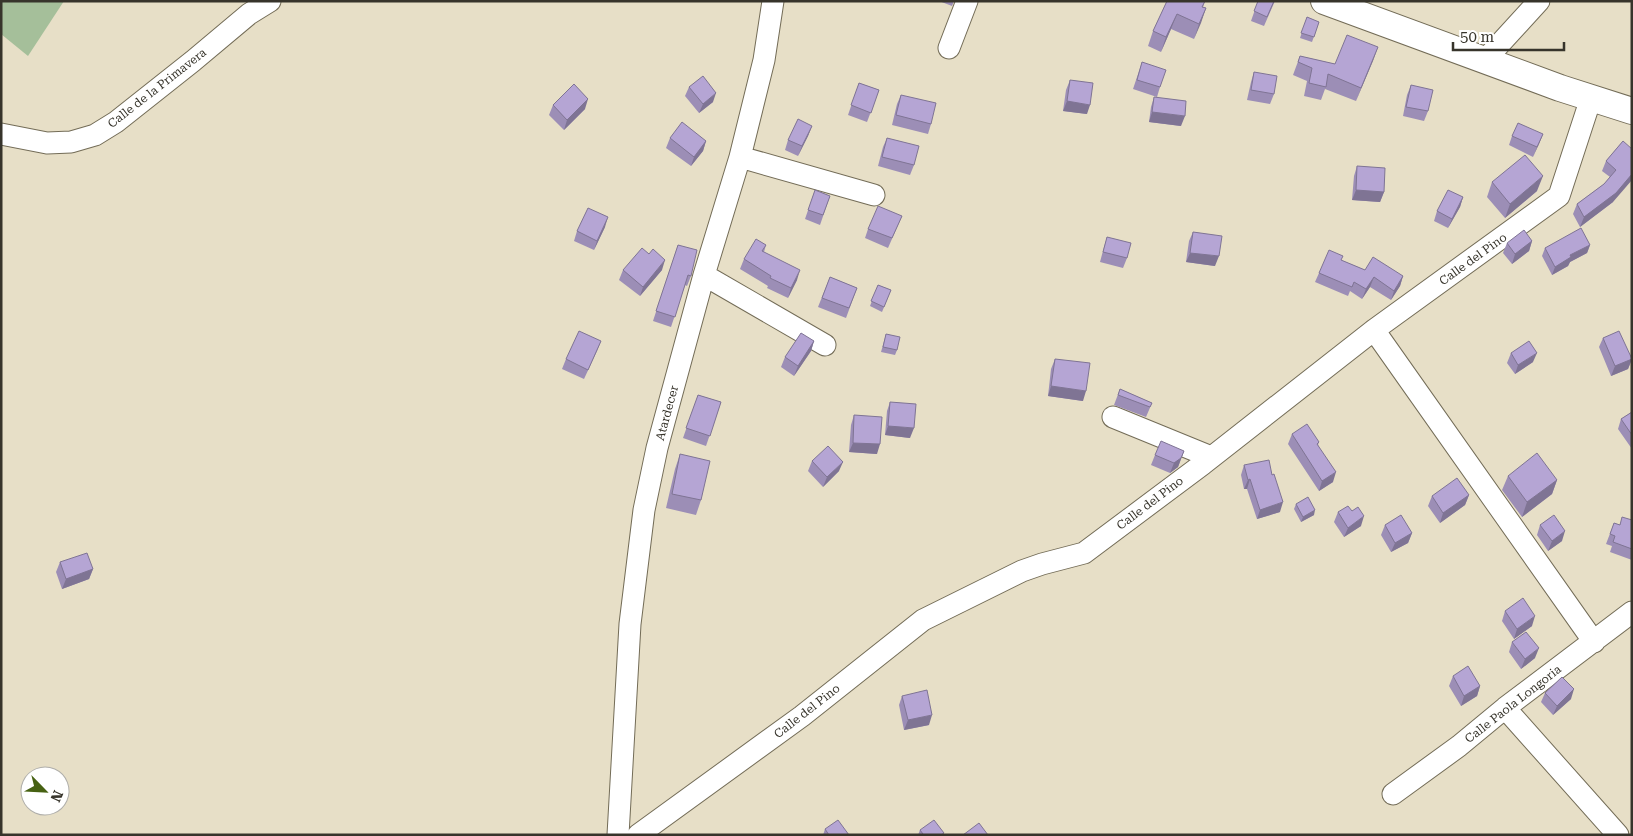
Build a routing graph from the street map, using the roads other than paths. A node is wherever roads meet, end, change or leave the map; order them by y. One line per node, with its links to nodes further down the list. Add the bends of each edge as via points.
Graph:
1 (270, 1): 10 (street, Calle de la Primavera, via 95,135 71,142 47,143)
2 (773, 1): 11 (street, Atardecer, via 764,60)
3 (967, 1): 6 (street)
4 (1324, 1): 7 (main road)
5 (1539, 1): 7 (street)
6 (949, 48)
7 (1485, 60): 8 (main road)
8 (1591, 98): 9 (main road); 14 (street, Calle del Pino, via 1559,196)
9 (1632, 111)
10 (1, 134)
11 (740, 157): 12 (street); 13 (street, Atardecer)
12 (874, 195)
13 (704, 275): 15 (street); 22 (street, Atardecer, via 657,448 644,510 630,624)
14 (1374, 330): 17 (street, Calle del Pino); 19 (street)
15 (825, 345)
16 (1113, 418): 17 (street)
17 (1211, 457): 23 (street, Calle del Pino, via 1084,553 1022,571 923,620 802,716)
18 (1632, 612): 19 (street, Calle Paola Longoria)
19 (1594, 642): 20 (street, Calle Paola Longoria)
20 (1505, 708): 21 (street, Calle Paola Longoria); 24 (street)
21 (1393, 794)
22 (618, 835)
23 (638, 835)
24 (1618, 835)

